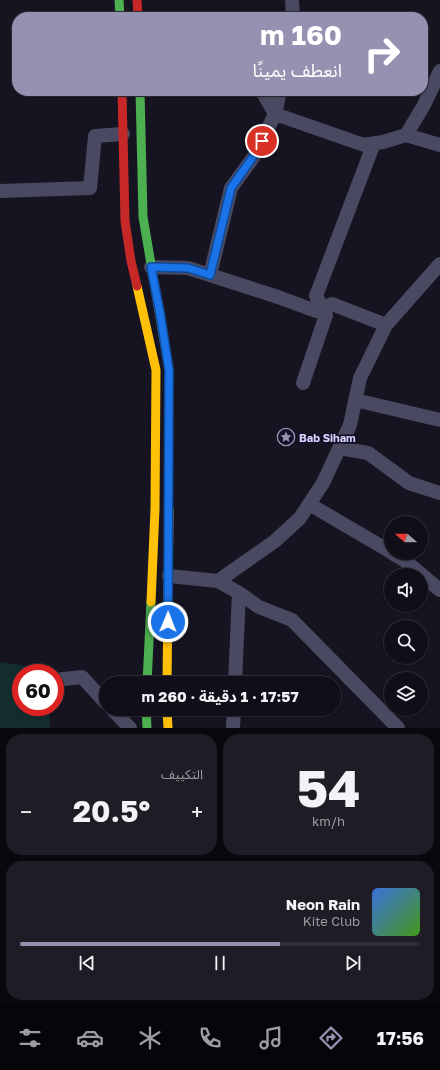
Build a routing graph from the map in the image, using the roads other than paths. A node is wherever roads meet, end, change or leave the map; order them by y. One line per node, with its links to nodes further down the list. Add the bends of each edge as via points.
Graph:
1 (119, 0): 4 (main road)
2 (137, 0): 5 (main road)
3 (292, 0): 6 (street)
4 (120, 12)
5 (138, 12)
6 (293, 12)
7 (440, 71): 12 (street)
8 (122, 96): 15 (main road)
9 (140, 96): 21 (main road, via 143,216)
10 (265, 96): 14 (street)
11 (279, 96): 14 (street)
12 (428, 96)
13 (428, 96): 16 (street)
14 (275, 114): 17 (street, via 364,145); 22 (street, via 255,154 231,188)
15 (123, 134): 19 (street, via 95,136 90,188); 39 (main road, via 125,221 131,261 156,370 155,509)
16 (406, 134): 17 (street); 18 (street)
17 (374, 143): 23 (street, via 316,296)
18 (440, 145)
19 (0, 190)
20 (440, 264): 24 (street)
21 (151, 267): 22 (street, via 188,268); 25 (main road)
22 (210, 275): 23 (street, via 316,311)
23 (323, 308): 24 (street, via 332,304); 26 (street, via 326,315)
24 (386, 325): 27 (street, via 360,378)
25 (169, 370)
26 (303, 383)
27 (355, 400): 28 (street); 29 (street, via 350,425)
28 (440, 420)
29 (339, 448): 30 (street, via 368,453 409,483); 31 (street, via 323,483)
30 (440, 493)
31 (309, 504): 33 (street); 36 (street, via 300,518 275,541)
32 (169, 505): 35 (main road)
33 (384, 548)
34 (404, 560): 37 (street)
35 (169, 576): 36 (street); 40 (main road)
36 (218, 581): 38 (street)
37 (440, 590)
38 (239, 592): 41 (street); 52 (street, via 259,607 292,620)
39 (147, 676)
40 (167, 676)
41 (235, 676)
42 (64, 679): 43 (street, via 82,677)
43 (99, 695)
44 (119, 716): 48 (street)
45 (146, 716): 49 (main road)
46 (167, 716): 50 (main road)
47 (234, 716): 51 (street)
48 (130, 728)
49 (147, 728)
50 (168, 728)
51 (234, 728)
52 (398, 728)

